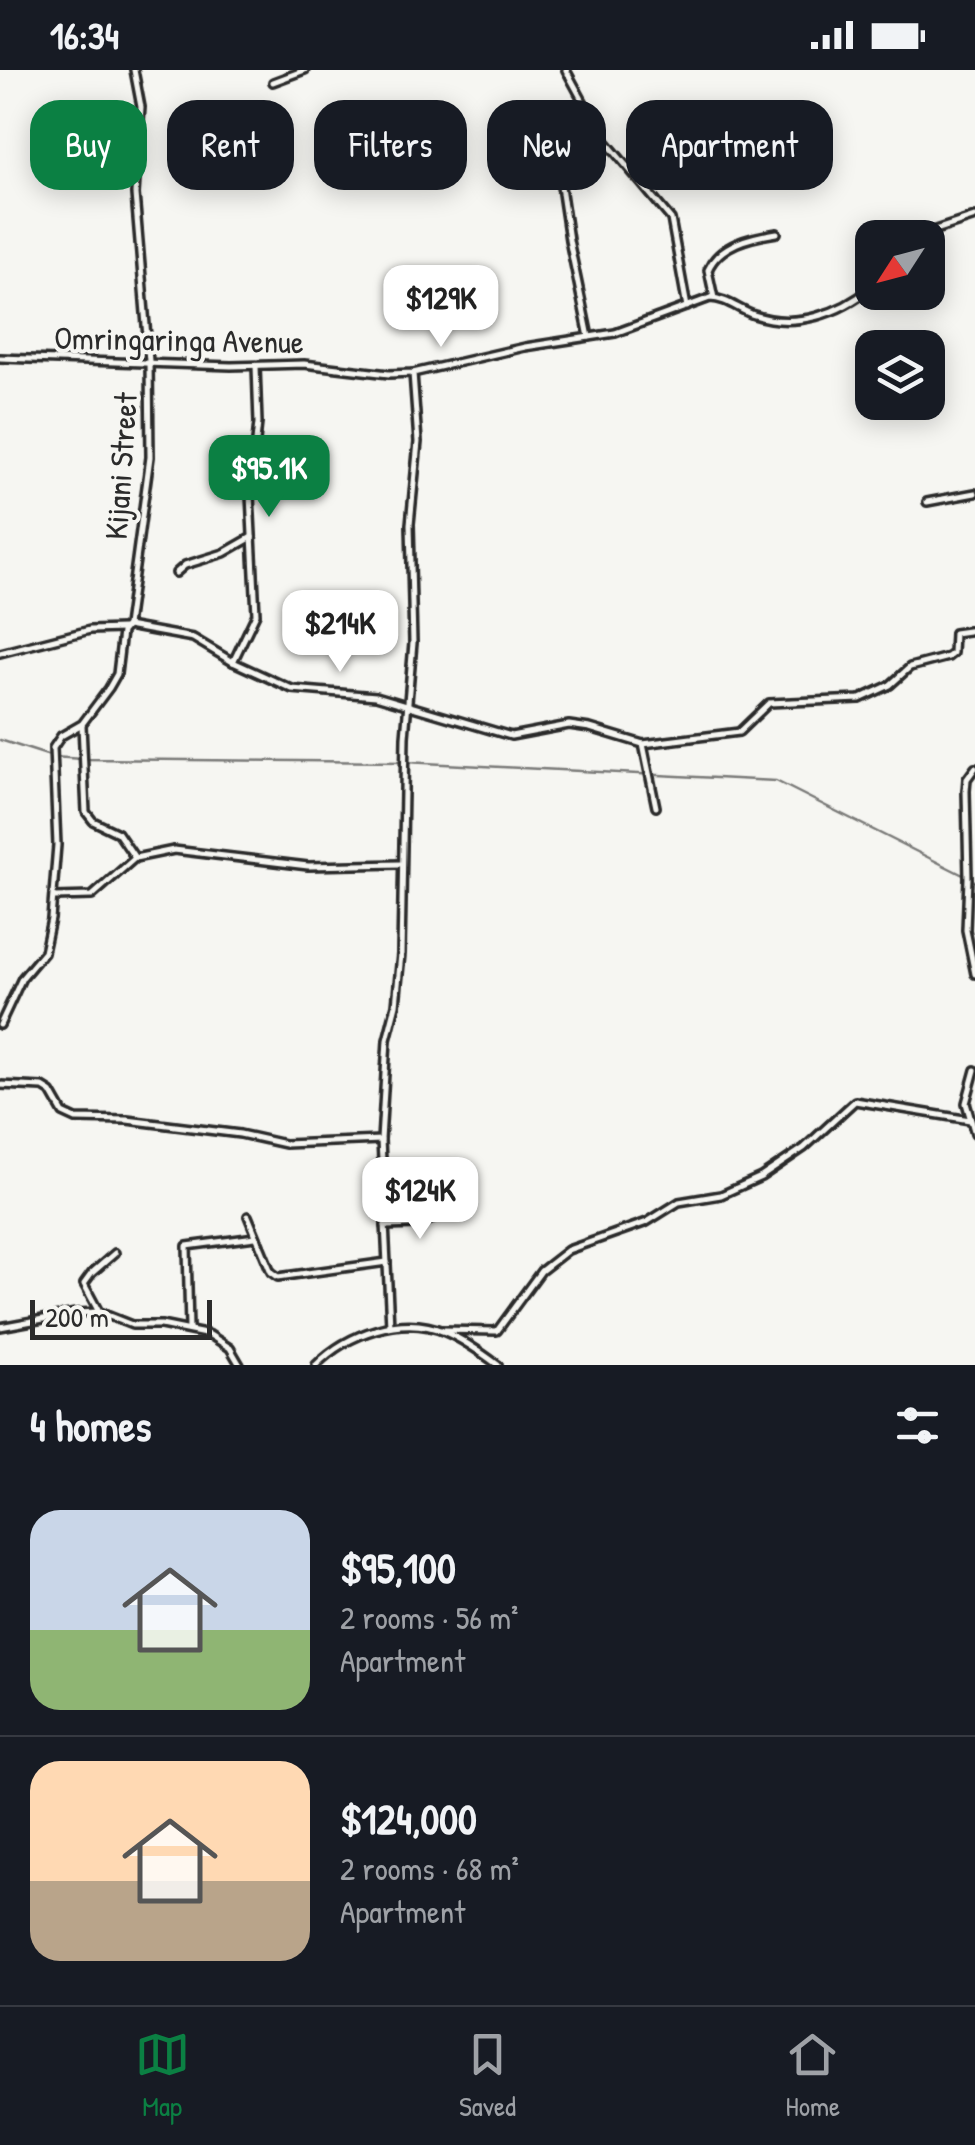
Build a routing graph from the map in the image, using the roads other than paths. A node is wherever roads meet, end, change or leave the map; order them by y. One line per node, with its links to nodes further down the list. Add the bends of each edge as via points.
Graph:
1 (134, 70): 16 (street, Kijani Street, via 141,117 135,206)
2 (306, 70): 4 (street)
3 (566, 70): 5 (street)
4 (273, 82)
5 (583, 100)
6 (606, 140): 13 (street, via 671,218)
7 (562, 190): 14 (street)
8 (975, 217): 9 (street)
9 (945, 227)
10 (776, 232): 11 (street, via 718,254 708,270)
11 (714, 298): 12 (street, via 764,318 791,320 838,310); 13 (street, Omringaringa Avenue)
12 (855, 298)
13 (687, 307): 14 (street, Omringaringa Avenue)
14 (590, 337): 18 (street, Omringaringa Avenue)
15 (0, 358): 16 (street, Omringaringa Avenue)
16 (149, 361): 17 (street, Omringaringa Avenue); 23 (street, Kijani Street, via 150,457)
17 (256, 366): 18 (street, Omringaringa Avenue); 21 (street)
18 (413, 373): 27 (street, via 418,442)
19 (975, 493): 20 (street)
20 (927, 502)
21 (252, 536): 22 (street); 26 (street, via 256,614)
22 (176, 574)
23 (125, 627): 25 (street); 26 (street, via 193,638); 28 (street, Kijani Street, via 117,674)
24 (975, 630): 29 (street, via 954,633 948,657 910,667 890,686 860,699 779,701 761,708 739,732)
25 (0, 654)
26 (233, 662): 27 (street, via 292,689)
27 (408, 705): 29 (street, via 511,736 578,725); 33 (street)
28 (82, 724): 32 (street, via 86,812 118,833); 34 (street, Kijani Street, via 53,748)
29 (642, 744): 31 (street)
30 (975, 768): 35 (street, via 966,792 966,930)
31 (656, 807)
32 (136, 858): 33 (street, via 189,850 308,866); 34 (street, via 92,896)
33 (401, 864): 41 (street, via 401,954)
34 (55, 897): 36 (street, via 44,952 22,978)
35 (975, 974)
36 (0, 1025)
37 (975, 1070): 39 (street, via 966,1095)
38 (0, 1085): 41 (street, via 43,1086 76,1119 127,1120 285,1144)
39 (970, 1120): 40 (street); 52 (street, via 855,1101 761,1177 721,1195 679,1202 647,1222 568,1250 541,1271 497,1331)
40 (975, 1134)
41 (381, 1140): 44 (street)
42 (446, 1214): 44 (street, via 418,1225)
43 (248, 1216): 45 (street)
44 (384, 1226): 47 (street)
45 (256, 1237): 47 (street, via 278,1277); 51 (street, via 186,1246)
46 (115, 1254): 48 (street, via 84,1284)
47 (387, 1262): 49 (street)
48 (99, 1312): 50 (street); 51 (street, via 132,1325)
49 (390, 1326): 52 (street); 54 (street, via 360,1336)
50 (0, 1328)
51 (190, 1329): 53 (street, via 221,1341)
52 (441, 1330): 55 (street)
53 (240, 1365)
54 (316, 1365)
55 (498, 1365)

